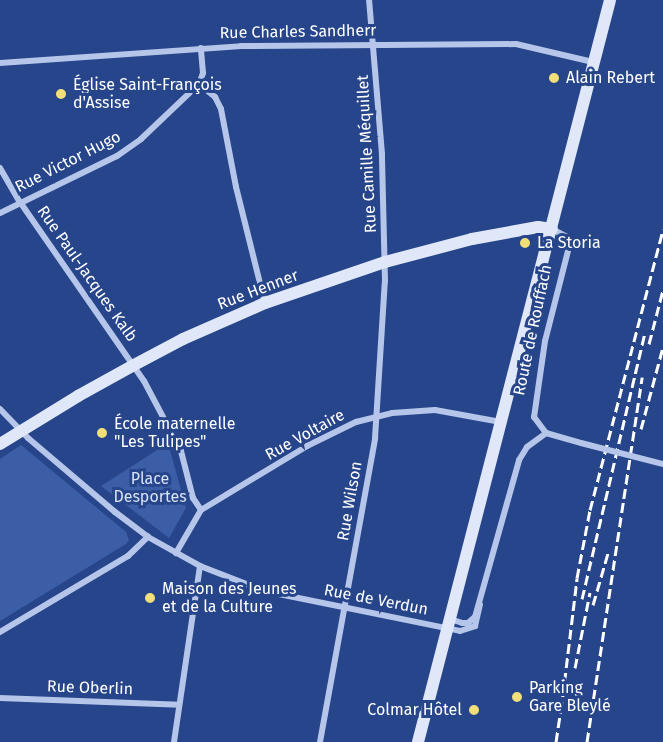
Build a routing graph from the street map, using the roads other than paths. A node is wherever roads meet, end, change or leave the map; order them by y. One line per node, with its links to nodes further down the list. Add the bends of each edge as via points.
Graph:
1 (369, 0): 3 (street, Rue Camille Méquillet)
2 (610, 0): 5 (main road, Route de Rouffach)
3 (374, 44): 4 (street, Rue Charles Sandherr); 5 (street, Rue Charles Sandherr, via 516,44); 12 (street, Rue Camille Méquillet)
4 (201, 48): 6 (street, Rue Charles Sandherr); 7 (street, via 203,73)
5 (594, 62): 11 (main road, Route de Rouffach)
6 (0, 63)
7 (199, 84): 9 (street, Rue Victor Hugo, via 166,117 117,156); 13 (street, via 215,97 221,109)
8 (0, 168): 9 (street, Rue Paul-Jacques Kalb)
9 (20, 202): 10 (street, Rue Victor Hugo); 14 (street, Rue Paul-Jacques Kalb)
10 (0, 213)
11 (552, 229): 12 (main road, Rue Henner, via 538,227 472,239); 17 (main road, Route de Rouffach); 19 (street, Route de Rouffach, via 567,237 569,247 534,404 536,423)
12 (385, 262): 13 (main road, Rue Henner); 16 (street, Rue Wilson)
13 (265, 303): 14 (main road, Rue Henner)
14 (134, 365): 18 (main road, Rue Henner); 22 (street, Rue Paul-Jacques Kalb, via 181,451 192,498)
15 (0, 409): 18 (street, Rue de Verdun)
16 (376, 416): 17 (street, Rue Voltaire, via 435,410); 22 (street, Rue Voltaire, via 307,446); 26 (street, Rue Wilson)
17 (501, 422): 27 (main road, Route de Rouffach)
18 (19, 431): 20 (main road, Rue Henner); 23 (street, Rue de Verdun)
19 (546, 433): 21 (street, bridge); 28 (street, via 527,447 519,460 480,605)
20 (0, 444)
21 (663, 464)
22 (201, 510): 24 (street)
23 (148, 537): 24 (street, Rue de Verdun); 29 (street, via 128,556)
24 (176, 553): 25 (street, Rue de Verdun)
25 (200, 566): 26 (street, Rue de Verdun, via 264,591); 31 (street)
26 (344, 609): 27 (street, Rue de Verdun); 33 (street, Rue Wilson)
27 (449, 624): 28 (street); 28 (street, via 460,631); 34 (main road, Route de Rouffach)
28 (470, 625)
29 (0, 632)
30 (0, 698): 31 (street, Rue Oberlin)
31 (179, 705): 32 (street)
32 (174, 742)
33 (320, 742)
34 (418, 742)

